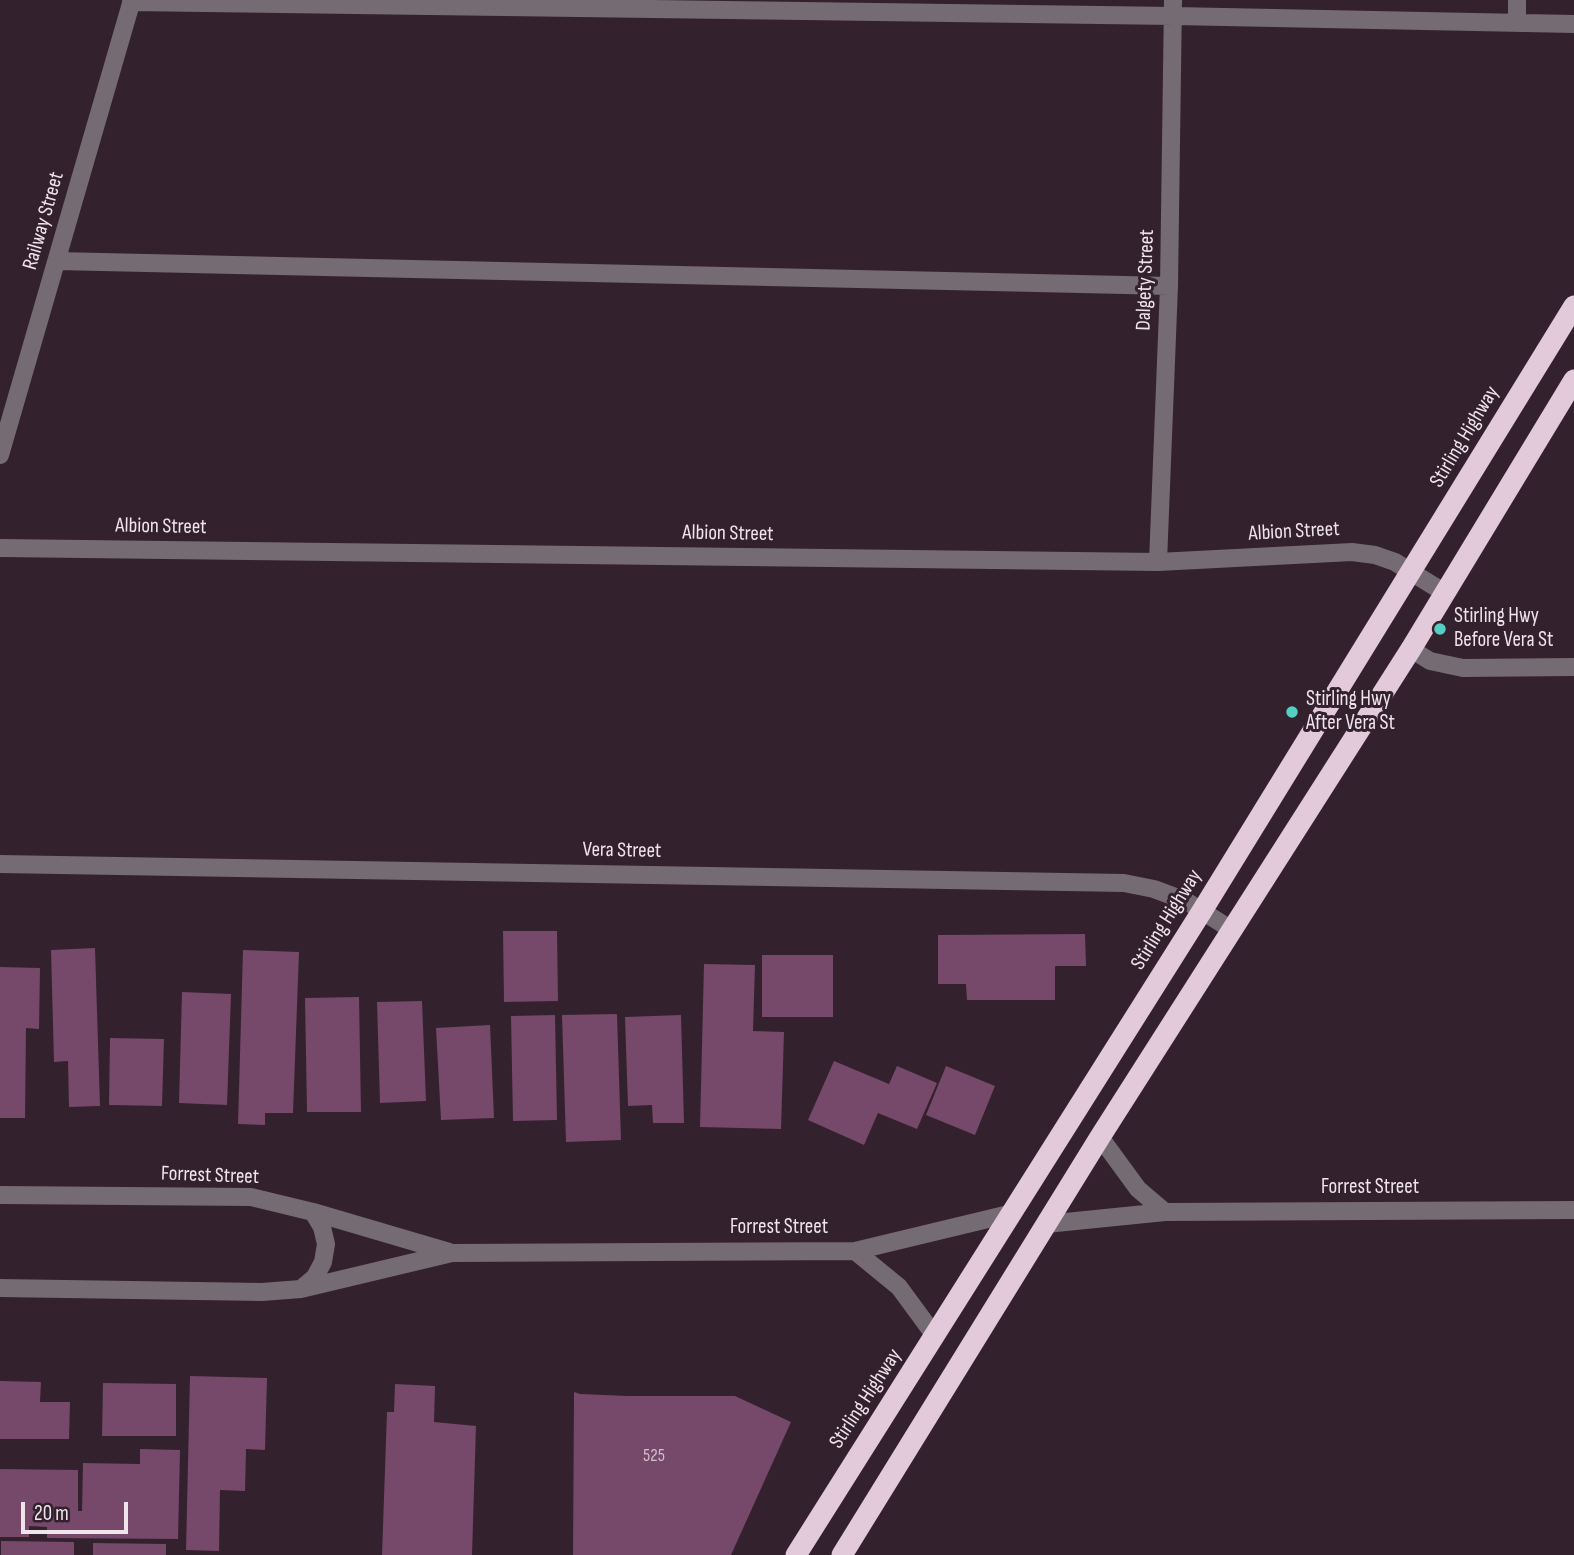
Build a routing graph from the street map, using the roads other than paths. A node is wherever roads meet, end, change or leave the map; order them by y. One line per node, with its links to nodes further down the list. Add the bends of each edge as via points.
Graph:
1 (1517, 0): 4 (street)
2 (132, 1): 3 (street); 6 (street, Railway Street)
3 (1173, 8): 4 (street); 7 (street, Dalgety Street)
4 (1517, 23): 5 (street)
5 (1574, 24)
6 (57, 261): 7 (street); 10 (street, Railway Street)
7 (1169, 286): 12 (street, Dalgety Street)
8 (1574, 306): 13 (highway, Stirling Highway)
9 (1574, 380): 14 (highway)
10 (0, 455)
11 (0, 548): 12 (street, Albion Street)
12 (1158, 562): 13 (street, Albion Street, via 1352,552 1395,562)
13 (1411, 573): 14 (street, Albion Street); 18 (highway, Stirling Highway)
14 (1446, 593): 15 (highway)
15 (1411, 649): 16 (street, via 1430,661 1464,668); 19 (highway)
16 (1574, 667)
17 (0, 864): 18 (street, Vera Street, via 1124,883 1154,888)
18 (1202, 911): 19 (street, Vera Street); 25 (highway, Stirling Highway)
19 (1232, 930): 20 (highway)
20 (1100, 1137): 24 (street, via 1138,1189); 26 (highway)
21 (0, 1195): 23 (street, Forrest Street, via 251,1197)
22 (1574, 1210): 24 (street, Forrest Street)
23 (313, 1212): 28 (street, Forrest Street); 30 (street, via 322,1227 325,1253 315,1277)
24 (1165, 1212): 26 (street, Forrest Street)
25 (1013, 1213): 27 (street, Forrest Street); 31 (highway, Stirling Highway)
26 (1046, 1224): 33 (highway)
27 (855, 1251): 28 (street, Forrest Street); 31 (street, Forrest Street, via 899,1287)
28 (452, 1252): 30 (street, Forrest Street)
29 (0, 1288): 30 (street, Forrest Street)
30 (301, 1289)
31 (935, 1336): 32 (highway, Stirling Highway)
32 (796, 1555)
33 (842, 1555)

